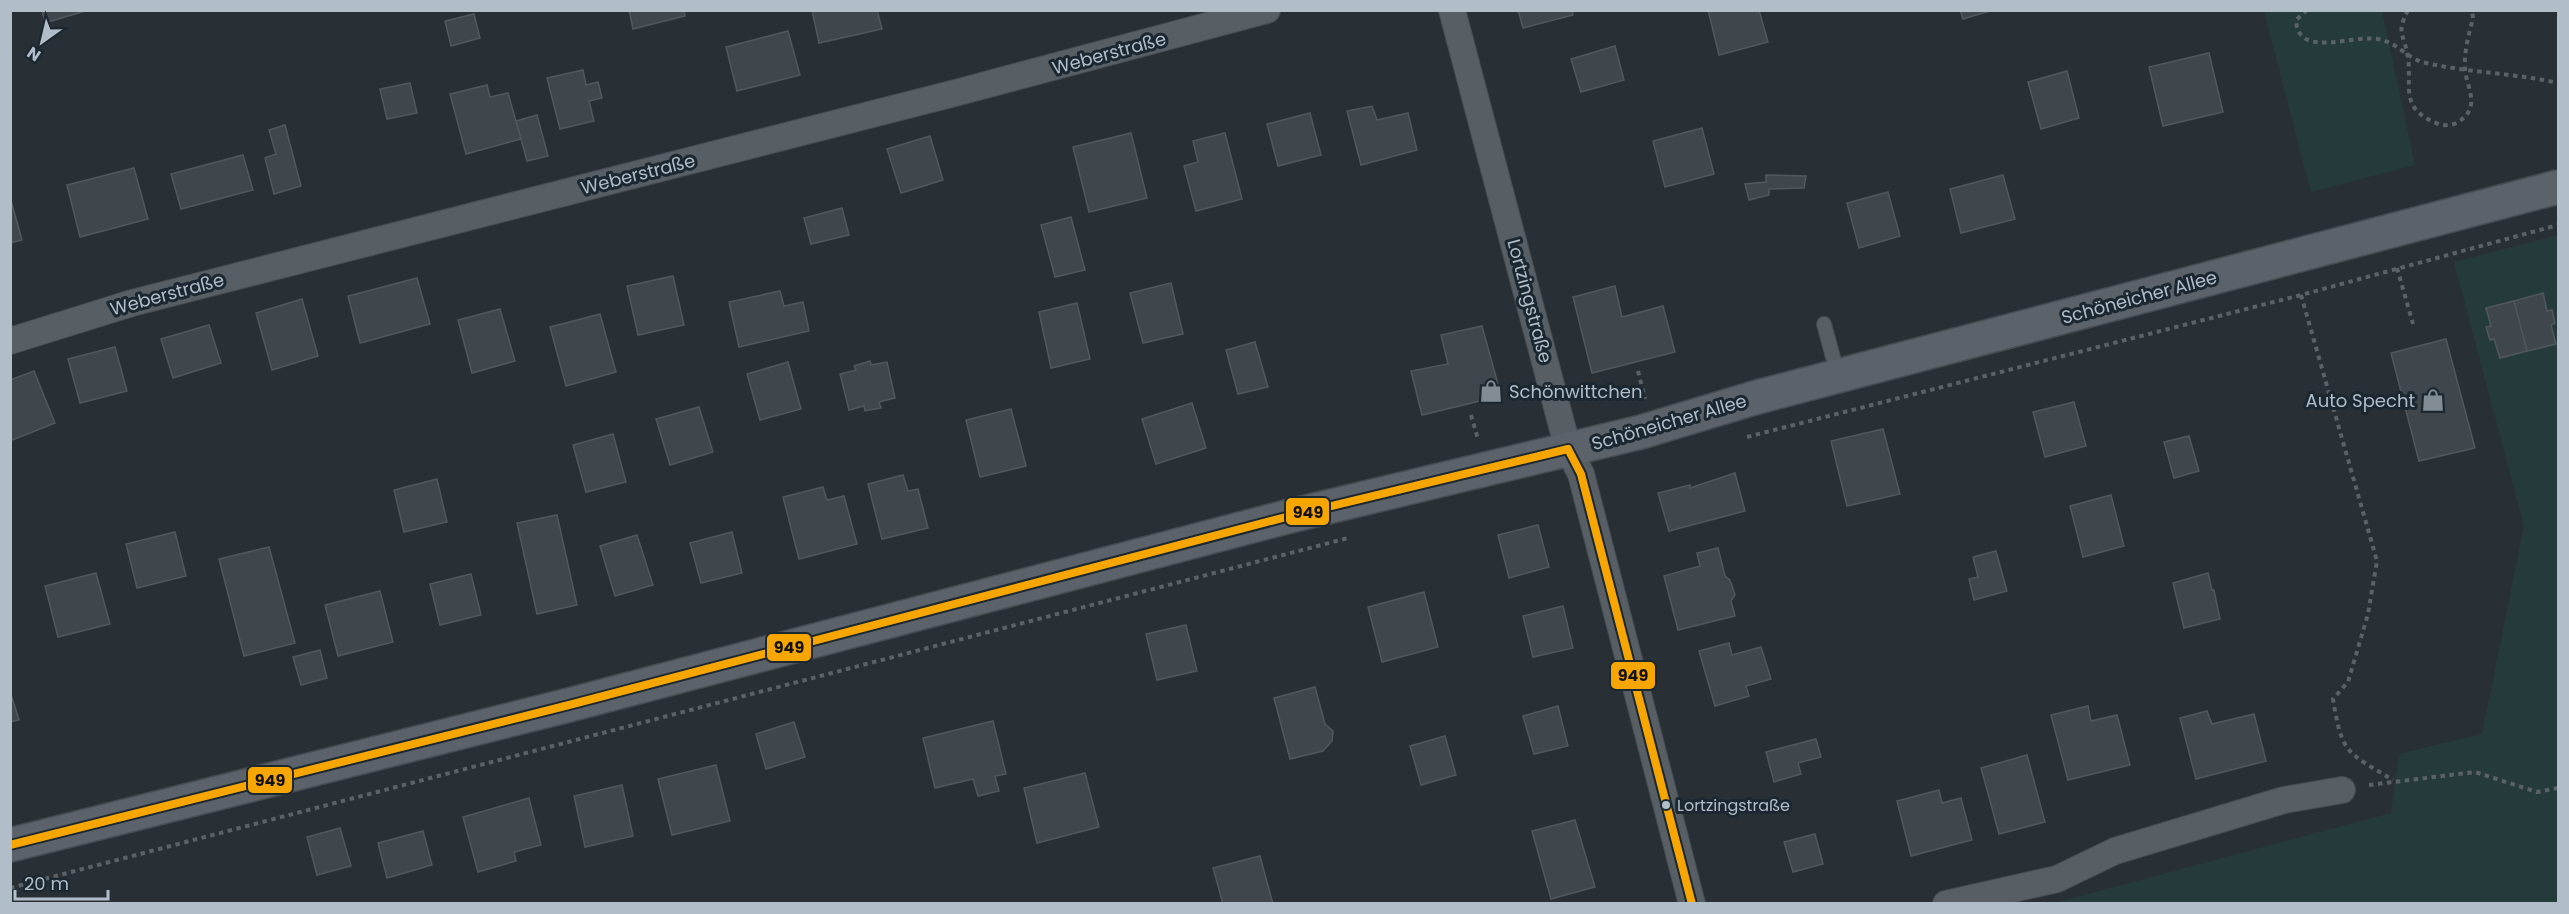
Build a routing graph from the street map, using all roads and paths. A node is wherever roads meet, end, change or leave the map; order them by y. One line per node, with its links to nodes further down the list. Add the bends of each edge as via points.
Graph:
1 (1267, 10): 15 (street, Weberstraße, via 132,303)
2 (1452, 10): 22 (street, Lortzingstraße)
3 (2307, 10): 6 (path, via 2296,20 2297,29 2307,41 2323,44 2356,37 2384,40)
4 (2408, 10): 6 (path, via 2400,24)
5 (2472, 10): 7 (path)
6 (2408, 55): 7 (path, via 2424,63); 7 (path, via 2408,94 2424,118 2442,126 2457,122 2466,114 2472,93)
7 (2464, 69): 8 (path)
8 (2559, 83)
9 (2559, 187): 17 (street, Schöneicher Allee)
10 (2559, 225): 11 (path)
11 (2397, 268): 12 (path); 14 (path)
12 (2301, 295): 20 (path); 24 (path, via 2377,561 2368,614 2348,682 2333,699 2338,731 2348,752)
13 (1824, 324): 17 (lane)
14 (2413, 324)
15 (10, 341)
16 (1638, 371): 18 (path)
17 (1838, 376): 22 (street, Schöneicher Allee)
18 (1646, 402)
19 (1471, 415): 21 (path)
20 (1742, 438)
21 (1480, 445)
22 (1568, 449): 27 (street, Schöneicher Allee, via 1279,518 569,705); 29 (street, Lortzingstraße, via 1581,474)
23 (1360, 535): 28 (path)
24 (2393, 780): 25 (path, via 2475,772 2537,792); 26 (path)
25 (2559, 788)
26 (2342, 790): 30 (street, via 2284,800 2115,851 2057,879)
27 (10, 845)
28 (10, 888)
29 (1692, 903)
30 (1946, 903)

